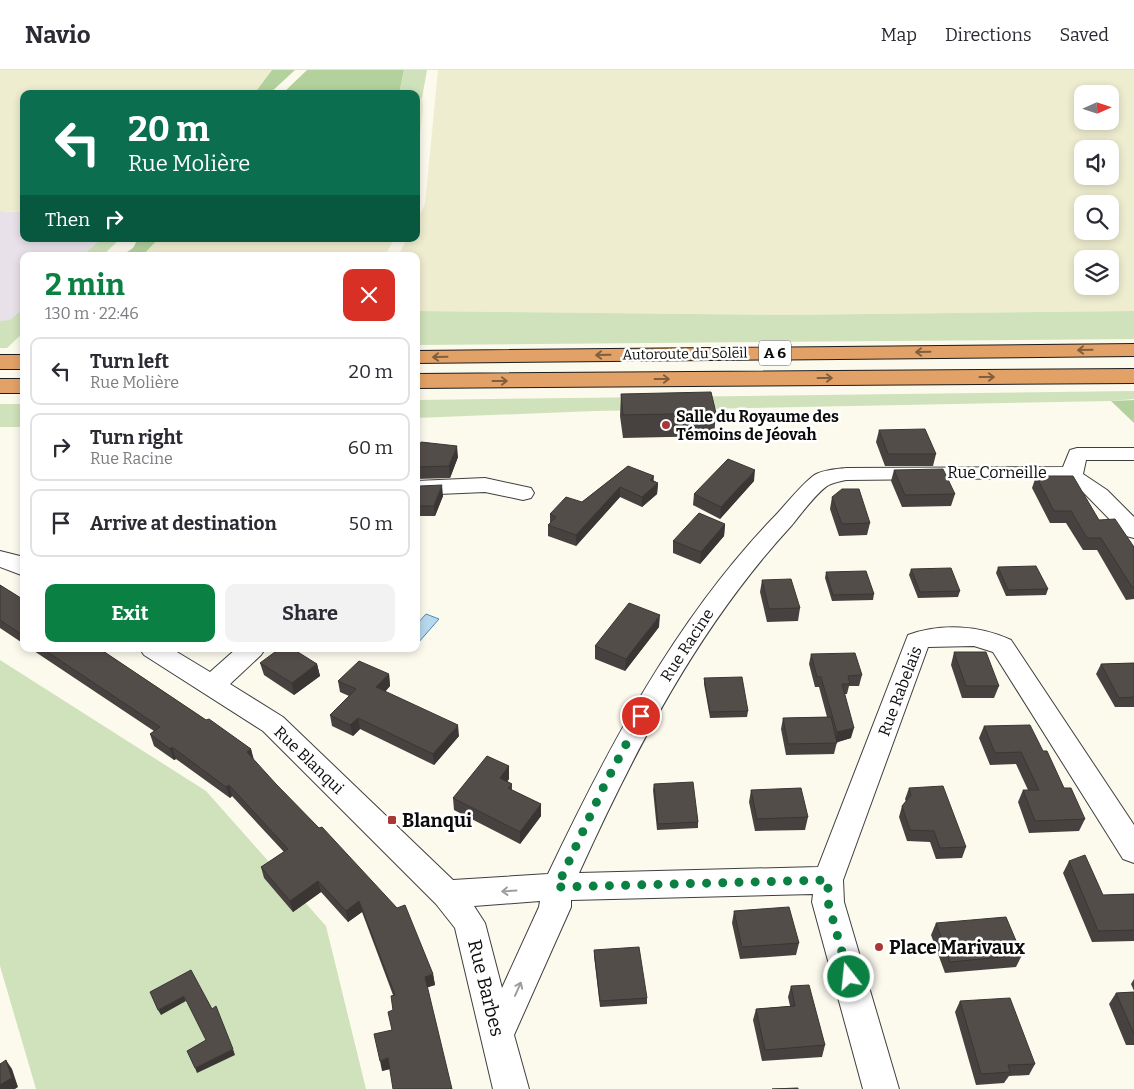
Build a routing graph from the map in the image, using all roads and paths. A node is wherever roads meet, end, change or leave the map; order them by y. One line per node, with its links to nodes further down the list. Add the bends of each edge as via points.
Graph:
1 (1134, 350): 2 (highway, Autoroute du Soleil / A 6, one-way to 2)
2 (420, 357)
3 (0, 362): 4 (highway)
4 (20, 362)
5 (1134, 376): 6 (highway, Autoroute du Soleil / A 6, one-way to 5)
6 (420, 381)
7 (1134, 454): 8 (street, via 1076,454)
8 (1072, 474): 9 (street, Rue Corneille, via 871,473); 12 (street, via 1096,492)
9 (831, 476): 20 (street, Rue Racine, via 822,479 797,504 716,600 641,716)
10 (420, 488): 11 (street, via 485,485)
11 (522, 493)
12 (1134, 531)
13 (0, 559): 14 (street)
14 (20, 566)
15 (158, 652): 17 (street, Rue Blanqui)
16 (249, 652): 17 (street)
17 (212, 686): 21 (street, Rue Blanqui, via 273,724)
18 (1134, 850): 19 (street, Rue Rabelais, via 1002,646 991,639 976,636 925,638 917,641)
19 (828, 880): 20 (street); 24 (street, via 828,902)
20 (557, 887): 21 (street, one-way to 21); 22 (street, Rue Racine, one-way to 20, via 555,907)
21 (447, 894): 22 (street, Rue Barbes, via 469,923)
22 (498, 1034): 23 (street, Rue Barbes)
23 (512, 1089)
24 (881, 1089)

